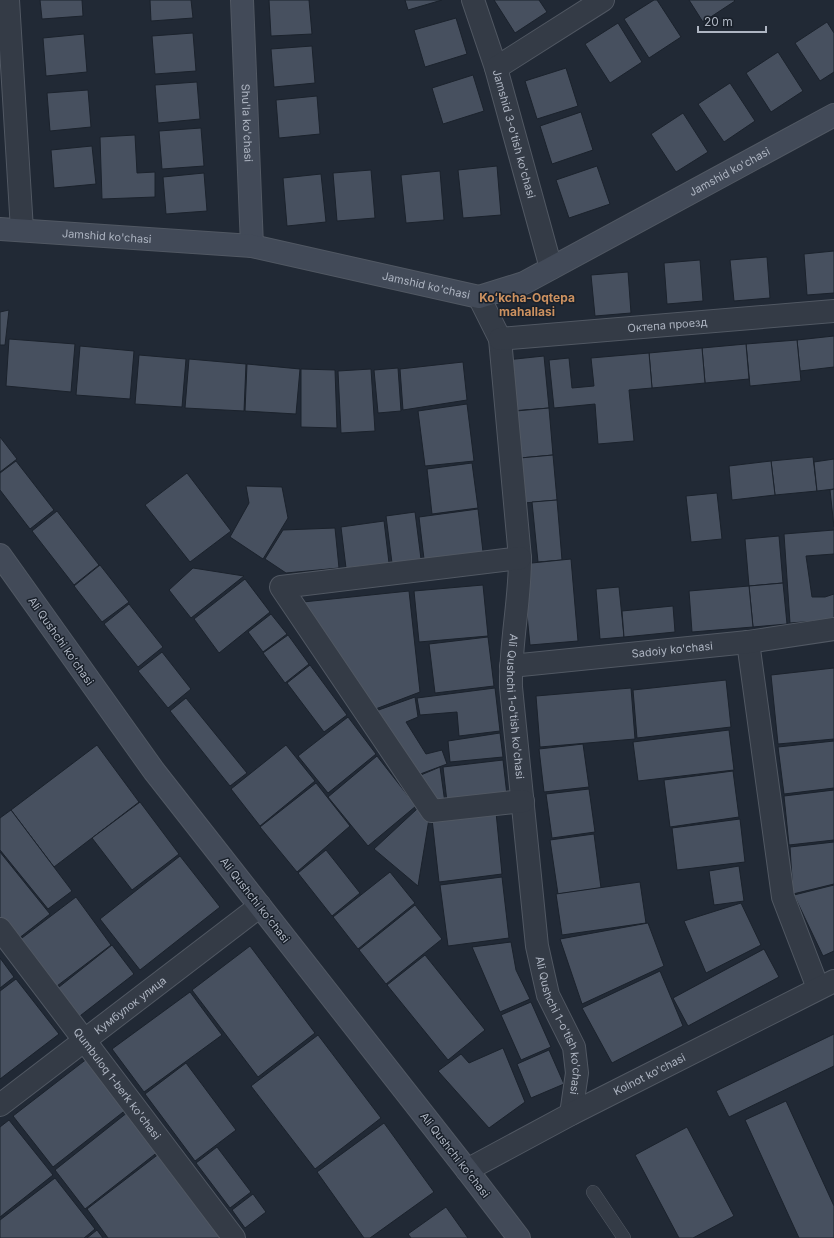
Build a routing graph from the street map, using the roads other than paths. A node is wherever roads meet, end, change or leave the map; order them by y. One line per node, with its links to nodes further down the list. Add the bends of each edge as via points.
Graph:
1 (8, 0): 8 (street)
2 (242, 0): 9 (street, Shu'la ko'chasi)
3 (473, 0): 5 (street, Jamshid 3-o'tish ko'chasi)
4 (603, 0): 5 (street)
5 (496, 68): 10 (street, Jamshid 3-o'tish ko'chasi)
6 (834, 115): 10 (street, Jamshid ko'chasi)
7 (0, 229): 8 (street, Jamshid ko'chasi)
8 (22, 230): 9 (street, Jamshid ko'chasi)
9 (252, 246): 11 (street, Jamshid ko'chasi)
10 (551, 268): 11 (street, Jamshid ko'chasi, via 524,283)
11 (479, 297): 13 (street, Ali Qushchi 1-o'tish ko'chasi)
12 (834, 311): 13 (street, Октепа проезд)
13 (500, 339): 15 (street, Ali Qushchi 1-o'tish ko'chasi)
14 (0, 555): 20 (street, Ali Qushchi koʻchasi, via 154,771)
15 (520, 558): 18 (street, Ali Qushchi 1-o'tish ko'chasi); 19 (street, via 280,587 432,811)
16 (834, 629): 17 (street, Sadoiy ko'chasi)
17 (748, 642): 18 (street, Sadoiy ko'chasi); 22 (street, via 783,896)
18 (511, 666): 19 (street, Ali Qushchi 1-o'tish ko'chasi)
19 (523, 801): 25 (street, Ali Qushchi 1-o'tish ko'chasi, via 541,963 548,994 574,1047 577,1072)
20 (260, 906): 23 (street, Кумбулок улица); 26 (street, Ali Qushchi koʻchasi)
21 (0, 929): 23 (street, Qumbuloq 1-berk ko'chasi)
22 (826, 985): 25 (street, Koinot ko'chasi)
23 (84, 1040): 24 (street, Кумбулок улица); 28 (street, Qumbuloq 1-berk ko'chasi)
24 (0, 1105)
25 (571, 1114): 26 (street, Koinot ko'chasi)
26 (467, 1170): 29 (street, Ali Qushchi koʻchasi)
27 (593, 1192): 30 (lane)
28 (234, 1238)
29 (519, 1238)
30 (624, 1238)

